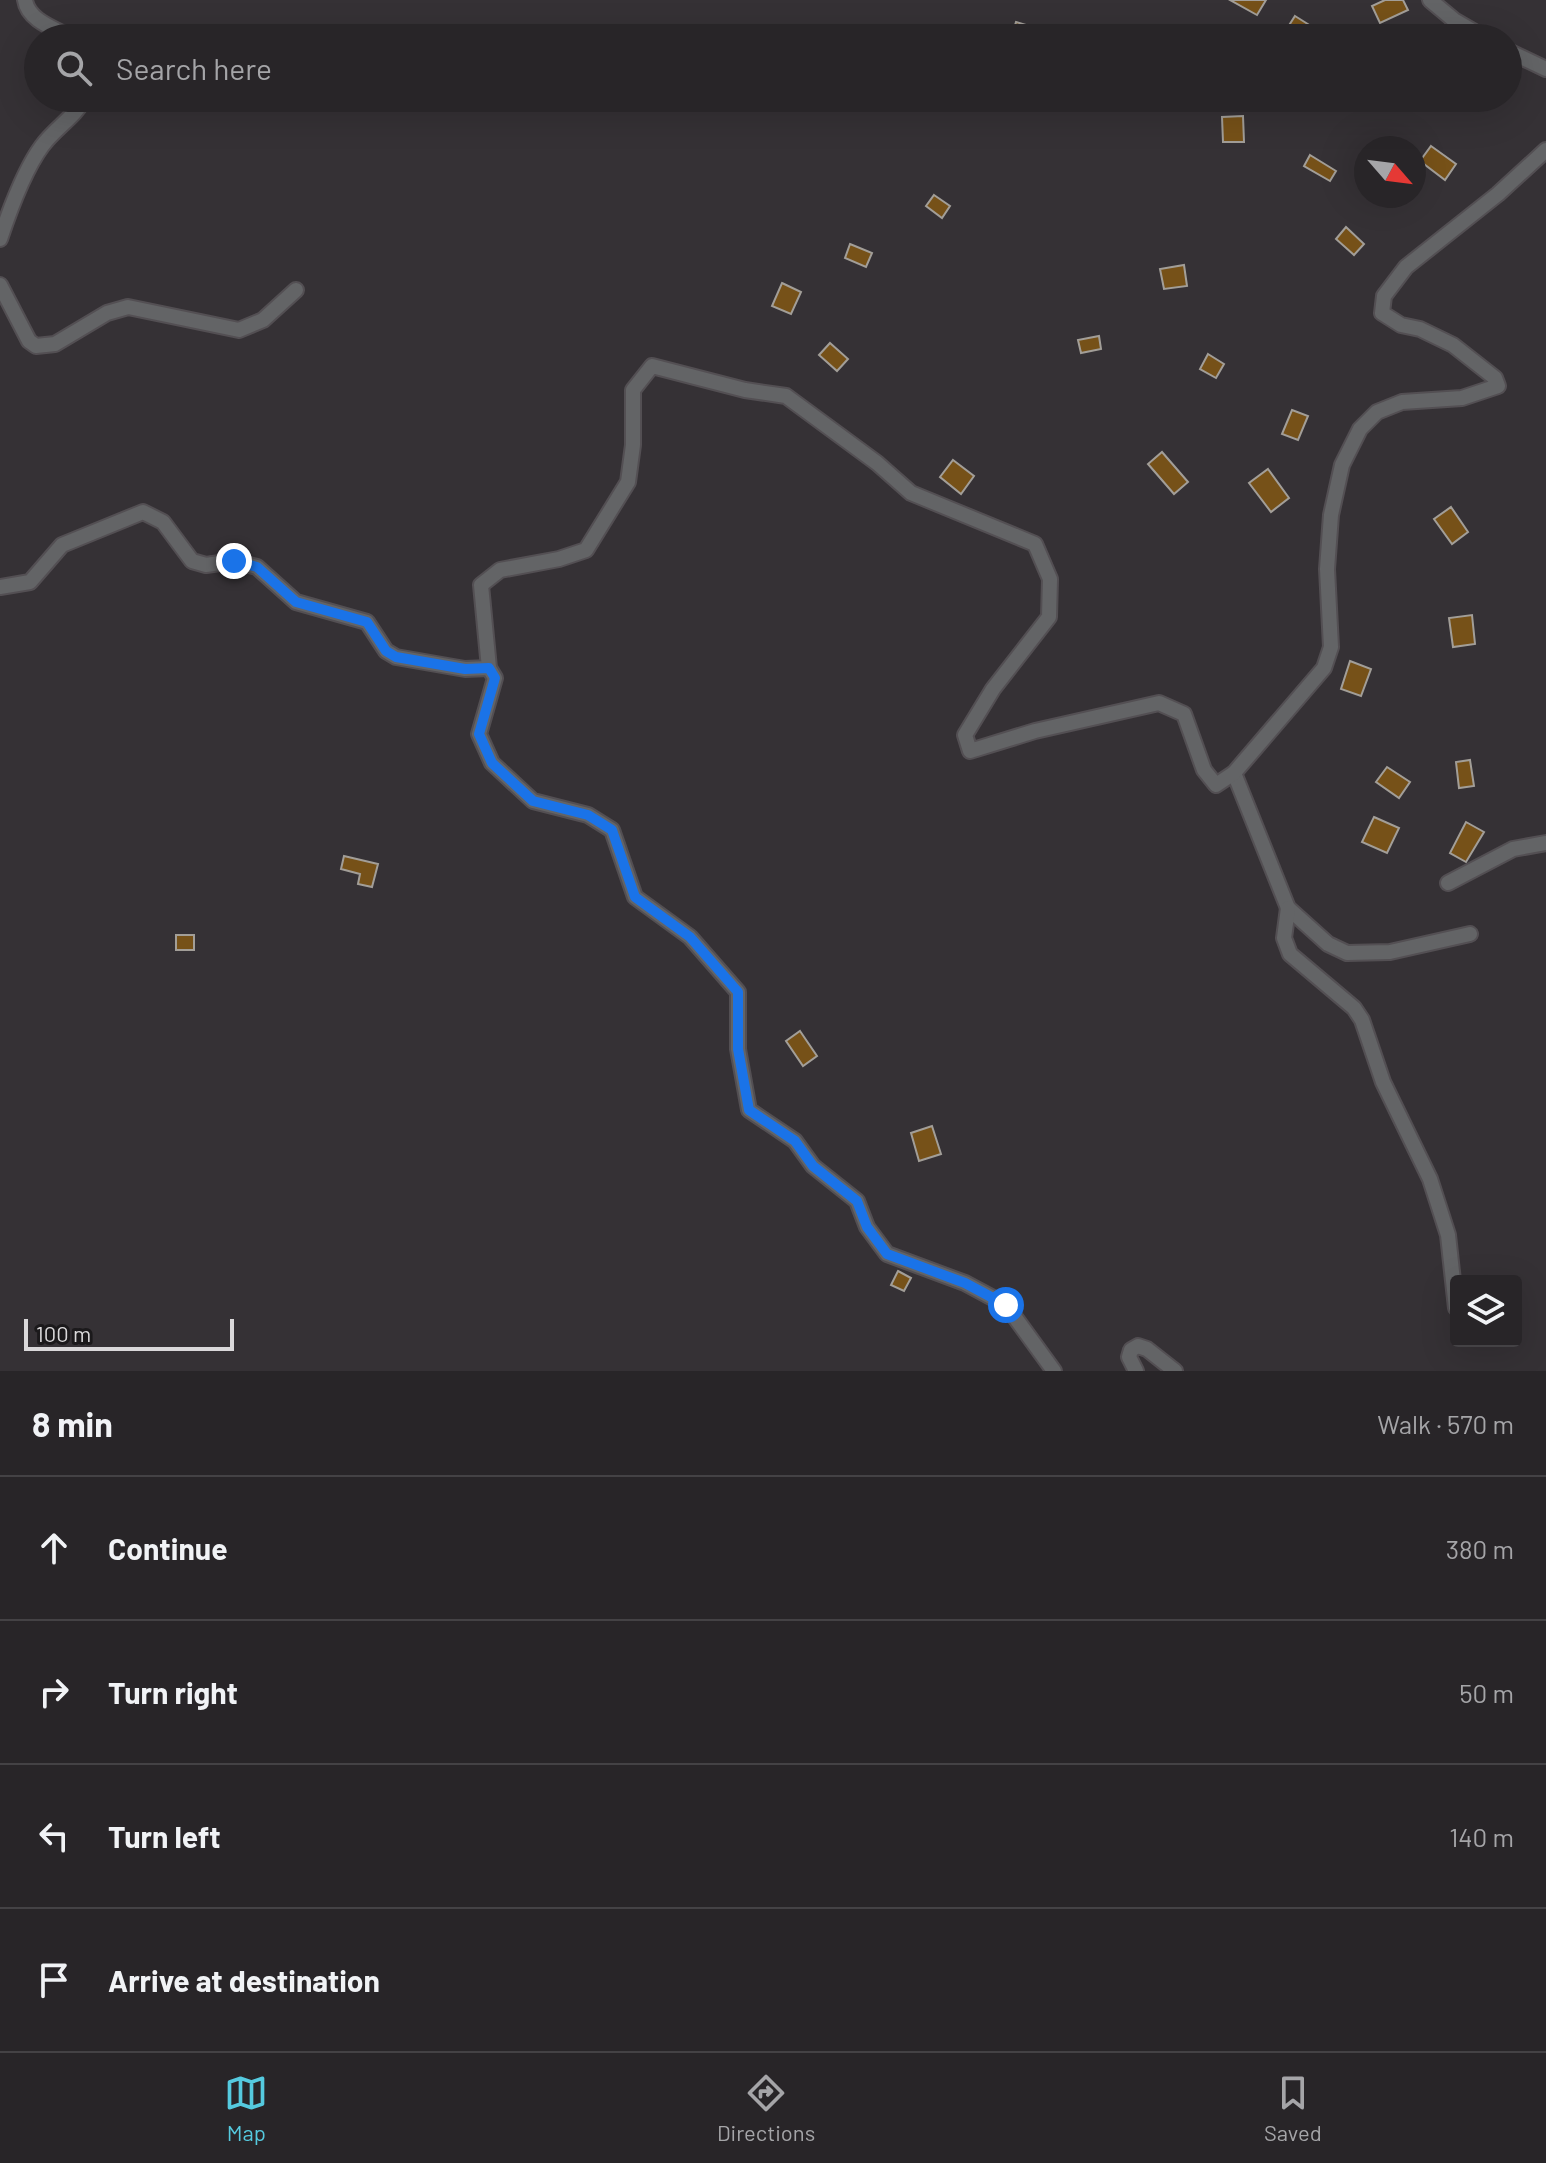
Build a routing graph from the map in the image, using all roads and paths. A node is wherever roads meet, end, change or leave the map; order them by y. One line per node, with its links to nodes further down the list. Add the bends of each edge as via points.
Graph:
1 (25, 0): 3 (street, via 32,16)
2 (1430, 0): 4 (street)
3 (47, 24)
4 (1461, 24)
5 (1522, 58): 6 (street)
6 (1546, 69)
7 (76, 112): 9 (street, via 42,146)
8 (1543, 156): 14 (street, via 1406,267 1384,296 1382,313 1453,345 1498,386 1462,398 1402,402 1377,412 1360,429 1342,465 1331,515 1331,647 1324,668)
9 (0, 239)
10 (0, 285): 11 (street, via 36,346 55,344 107,313 128,307 239,330 263,320)
11 (296, 290)
12 (0, 587): 13 (street, via 30,582 62,545 143,512 163,522 192,561 257,567 296,602 367,622 396,657)
13 (489, 668): 14 (street, via 481,585 500,570 586,550 628,482 633,390 652,366 786,396 911,493 1035,544 1050,579 1049,617 965,735 970,751 1159,703 1184,714 1204,770 1216,785); 20 (street, via 495,678 479,734 492,763 533,801 588,815 612,830 635,897 690,937 738,992 738,1049 749,1110 795,1141 813,1166 857,1201 867,1227 887,1254 965,1283 1006,1305)
14 (1234, 773): 17 (street)
15 (1546, 843): 16 (street, via 1513,849)
16 (1448, 883)
17 (1288, 908): 18 (street, via 1328,944 1347,953 1390,952); 19 (street, via 1284,938 1290,954 1362,1020 1383,1082 1430,1179 1448,1235)
18 (1470, 934)
19 (1452, 1275)
20 (1054, 1371)
21 (1136, 1371): 22 (street, via 1129,1357 1138,1346)
22 (1175, 1371)

